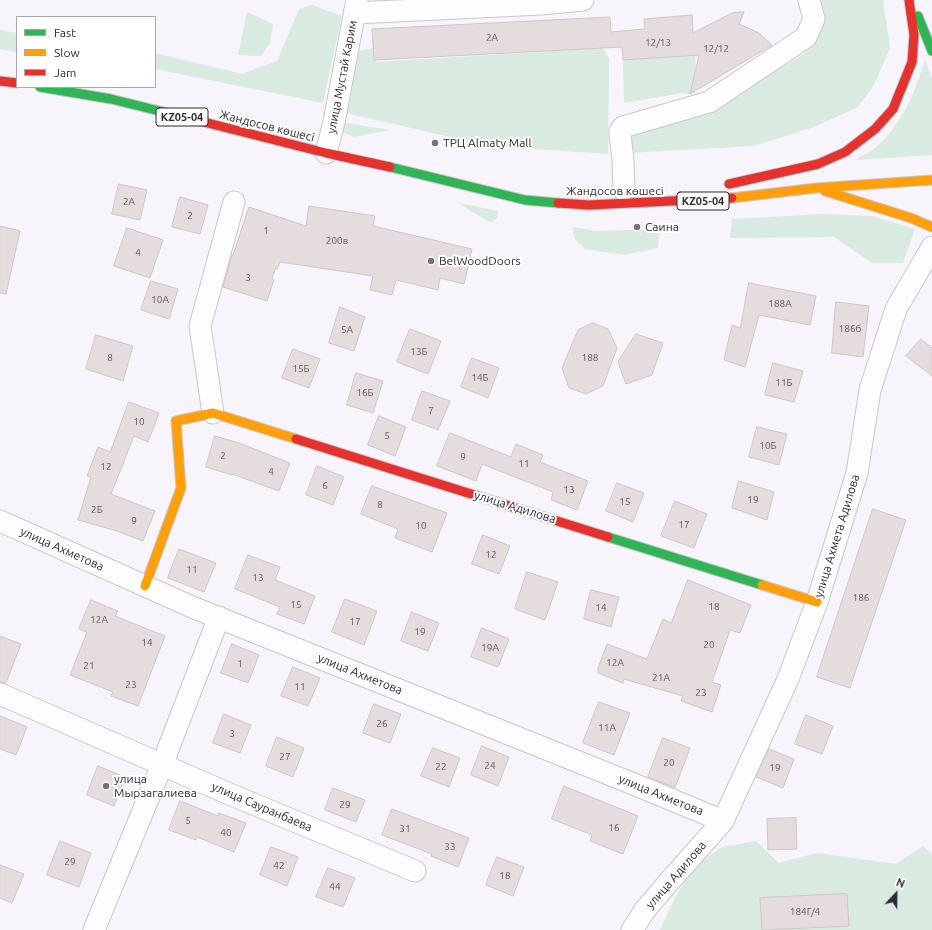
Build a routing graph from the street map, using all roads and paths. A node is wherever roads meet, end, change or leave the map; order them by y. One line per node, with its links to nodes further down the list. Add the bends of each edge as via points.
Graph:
1 (583, 0): 4 (street, via 541,4)
2 (809, 0): 14 (street, via 814,19 806,37 709,102 623,127 620,135)
3 (910, 0): 5 (main road); 13 (main road, Жандосов көшесі / KZ05-04, via 914,35 912,62 893,109 874,130 845,152 818,164 725,185)
4 (355, 7): 9 (street, улица Мустай Карим)
5 (932, 51)
6 (0, 81): 7 (main road)
7 (16, 84)
8 (46, 88): 9 (main road, Жандосов көшесі / KZ05-04, via 111,99)
9 (326, 153): 10 (main road, Жандосов көшесі / KZ05-04)
10 (417, 173): 12 (main road, Жандосов көшесі / KZ05-04); 13 (main road, Жандосов көшесі / KZ05-04, via 525,200 589,205 720,200)
11 (932, 180): 13 (main road, Жандосов көшесі / KZ05-04)
12 (487, 182)
13 (816, 188): 16 (main road, via 911,218)
14 (624, 190)
15 (234, 202): 18 (street, via 200,326)
16 (932, 228)
17 (932, 247): 21 (street, улица Ахмета Адилова, via 896,309 891,323 870,390 857,473)
18 (214, 413): 20 (main road, via 176,421 181,488); 21 (main road, улица Адилова)
19 (0, 521): 20 (street, улица Ахметова)
20 (145, 586): 22 (street, улица Ахметова)
21 (817, 602): 25 (street, улица Ахмета Адилова, via 788,679)
22 (219, 617): 24 (street); 25 (street, улица Ахметова)
23 (0, 694): 24 (street, улица Сауранбаева)
24 (162, 765): 26 (street, улица Сауранбаева); 27 (street)
25 (723, 821): 28 (street, улица Адилова, via 645,910)
26 (415, 871)
27 (94, 930)
28 (632, 930)

